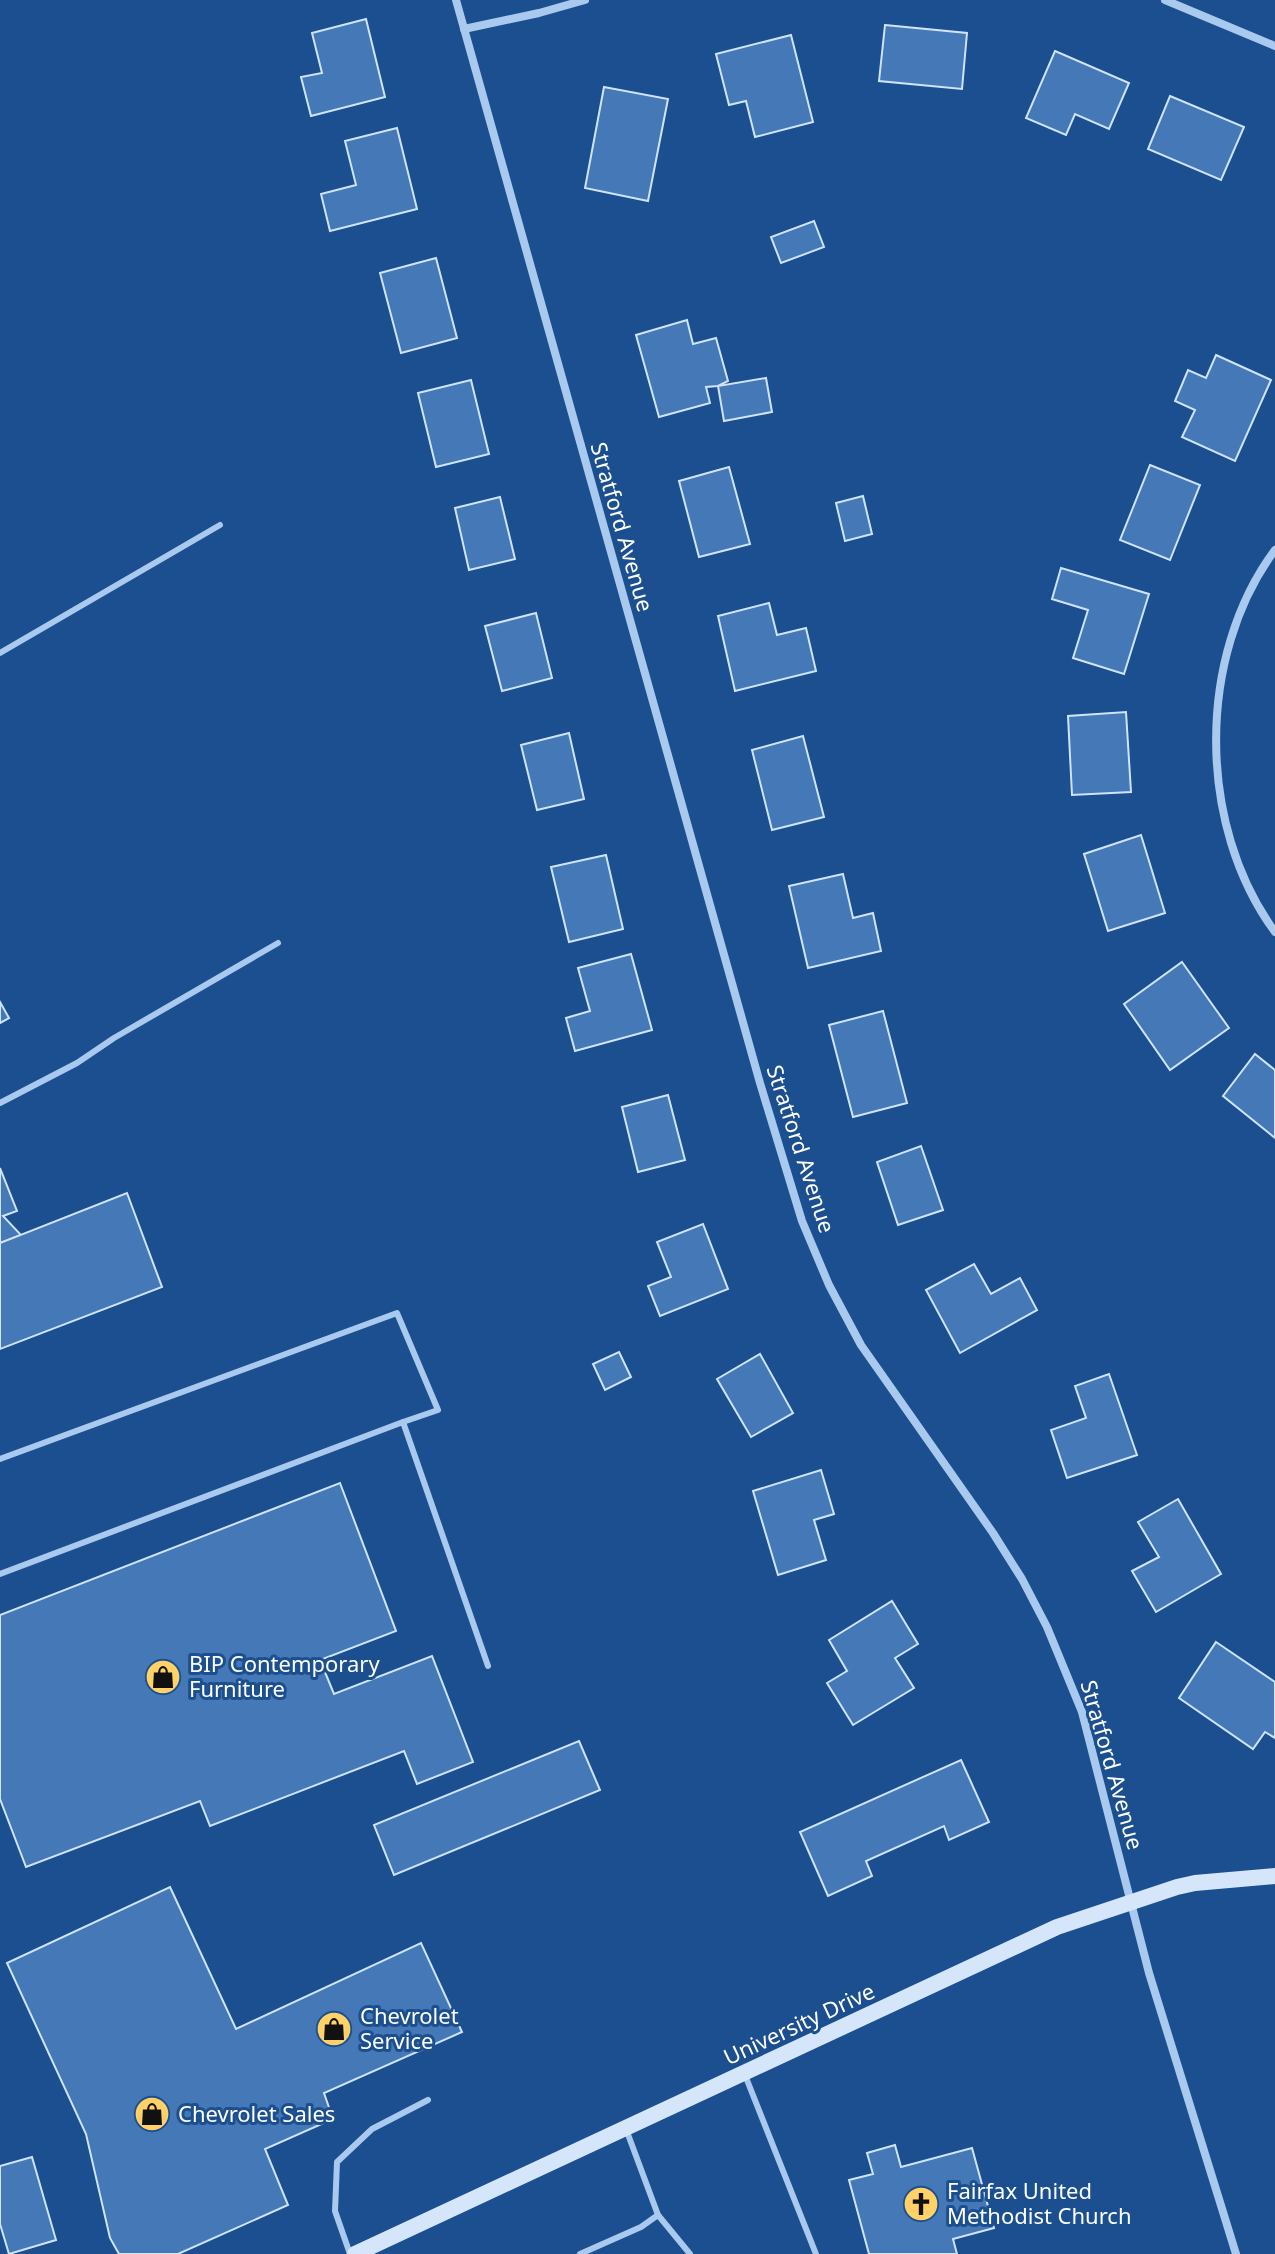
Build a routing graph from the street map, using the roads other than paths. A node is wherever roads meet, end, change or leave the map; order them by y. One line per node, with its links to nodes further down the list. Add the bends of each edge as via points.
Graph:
1 (456, 0): 4 (street, Stratford Avenue)
2 (585, 0): 4 (street)
3 (1165, 0): 5 (street)
4 (464, 29): 17 (street, Stratford Avenue, via 802,1221 861,1345 993,1533 1047,1627 1082,1712)
5 (1275, 46)
6 (220, 525): 8 (lane)
7 (1275, 550): 9 (street, via 1245,603 1226,655 1215,745 1229,833 1245,879)
8 (0, 653)
9 (1275, 932)
10 (278, 943): 11 (lane)
11 (0, 1103)
12 (403, 1422): 13 (lane, via 438,1410 397,1313); 14 (lane); 15 (lane)
13 (0, 1459)
14 (0, 1574)
15 (488, 1666)
16 (1275, 1876): 17 (street, University Drive, via 1195,1883)
17 (1131, 1901): 18 (street, University Drive, via 1057,1927); 26 (street, Stratford Avenue)
18 (744, 2074): 20 (street, University Drive); 25 (lane)
19 (428, 2100): 22 (lane, via 372,2129 337,2162 335,2211)
20 (626, 2129): 21 (lane); 22 (street, University Drive)
21 (658, 2215): 23 (lane); 24 (lane)
22 (353, 2254)
23 (580, 2254)
24 (690, 2254)
25 (816, 2254)
26 (1236, 2254)

